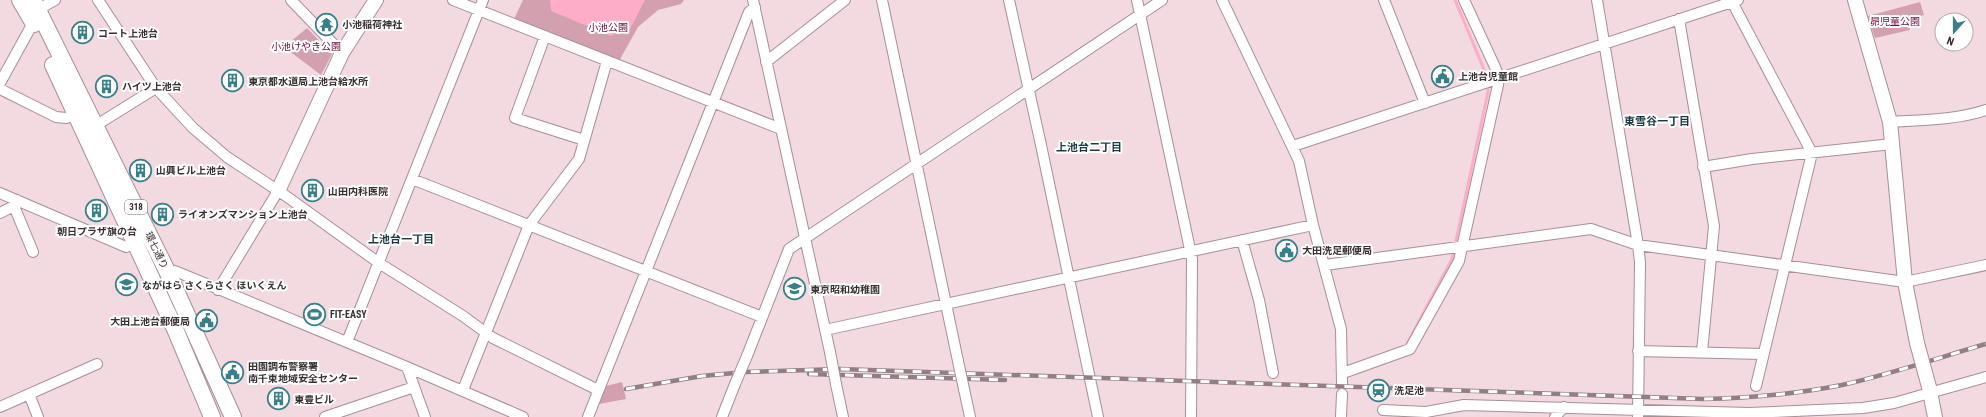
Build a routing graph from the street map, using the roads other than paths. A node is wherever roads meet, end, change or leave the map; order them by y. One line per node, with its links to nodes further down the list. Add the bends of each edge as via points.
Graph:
1 (20, 0): 21 (main road, 環七通り / 318)
2 (55, 0): 21 (street)
3 (98, 0): 31 (street)
4 (291, 0): 26 (street)
5 (376, 0): 26 (street)
6 (453, 0): 20 (street)
7 (484, 0): 20 (street)
8 (846, 0): 28 (street)
9 (882, 0): 45 (street)
10 (1009, 0): 33 (street)
11 (1137, 0): 22 (street)
12 (1162, 0): 22 (street)
13 (1222, 0): 43 (street)
14 (1384, 0): 35 (street)
15 (1464, 0): 29 (street)
16 (1597, 0): 25 (street)
17 (1855, 0): 38 (street)
18 (1733, 1): 23 (street); 44 (street)
19 (754, 4): 28 (street); 34 (street)
20 (479, 10): 24 (street); 47 (street)
21 (35, 12): 30 (street); 37 (main road, 環七通り / 318); 39 (main road, 環七通り / 318)
22 (1140, 14): 33 (street); 60 (street)
23 (1680, 19): 25 (street); 46 (street)
24 (545, 36): 27 (street); 41 (street, via 515,118)
25 (1605, 44): 29 (street); 57 (street)
26 (342, 53): 48 (street)
27 (607, 61): 34 (street); 41 (street)
28 (766, 62): 40 (street)
29 (1499, 78): 35 (street); 58 (street)
30 (0, 83)
31 (156, 88): 39 (street); 48 (street, via 193,128 227,157)
32 (0, 89): 37 (street, via 56,117 66,118)
33 (1028, 89): 45 (street); 68 (street)
34 (713, 102): 40 (street); 66 (street)
35 (1425, 102): 43 (street)
36 (1986, 110): 38 (street, via 1974,114)
37 (75, 115): 56 (main road, 環七通り / 318)
38 (1890, 122): 42 (street)
39 (95, 126): 67 (main road, 環七通り / 318)
40 (781, 129): 54 (street)
41 (584, 140): 52 (street, via 579,159)
42 (1892, 144): 44 (street); 69 (street)
43 (1293, 146): 53 (street, via 1299,161)
44 (1812, 153): 46 (street); 65 (street)
45 (916, 163): 54 (street); 71 (street)
46 (1703, 167): 61 (street, via 1714,226)
47 (412, 179): 52 (street); 62 (street)
48 (278, 191): 62 (street); 70 (street)
49 (0, 193): 50 (street)
50 (15, 203): 51 (street); 56 (street, via 36,208 126,247); 59 (street)
51 (0, 213)
52 (529, 225): 66 (street); 74 (street)
53 (1313, 225): 55 (street); 64 (street)
54 (804, 238): 72 (street, via 789,249); 73 (street)
55 (1242, 240): 60 (street); 82 (street, via 1259,300)
56 (134, 244): 96 (main road, 環七通り / 318, via 175,329)
57 (1638, 246): 58 (street, via 1591,229); 61 (street); 76 (street)
58 (1461, 248): 64 (street); 81 (street, via 1459,261 1410,349)
59 (33, 252)
60 (1190, 252): 68 (street); 106 (street)
61 (1712, 255): 65 (street); 77 (street)
62 (379, 263): 74 (street); 75 (street)
63 (1986, 264): 69 (street)
64 (1325, 265): 81 (street, via 1341,329)
65 (1784, 265): 69 (street); 78 (street)
66 (645, 271): 72 (street); 87 (street)
67 (168, 274): 70 (street, via 175,271); 97 (main road, 環七通り / 318)
68 (1069, 278): 71 (street); 105 (street)
69 (1905, 282): 88 (street, bridge, via 1917,343)
70 (218, 290): 75 (street)
71 (946, 304): 73 (street); 104 (street, bridge)
72 (762, 317): 102 (street, bridge)
73 (825, 330): 103 (street, bridge)
74 (486, 333): 86 (street); 87 (street)
75 (347, 342): 80 (street)
76 (1638, 351): 77 (street); 93 (street)
77 (1702, 352): 78 (street)
78 (1762, 354): 85 (street)
79 (97, 364): 89 (street)
80 (407, 367): 84 (street); 86 (street)
81 (1343, 372): 107 (street)
82 (1273, 373)
83 (1986, 377): 88 (street)
84 (414, 386): 98 (street); 99 (street)
85 (1756, 386)
86 (463, 390): 100 (street)
87 (598, 390): 101 (street)
88 (1930, 390): 94 (street, via 1894,403 1863,408); 109 (street)
89 (29, 394): 90 (street); 95 (street)
90 (0, 407)
91 (1564, 407): 92 (street, via 1464,405 1426,412); 93 (street); 108 (street)
92 (1383, 410)
93 (1638, 413): 94 (street)
94 (1749, 415)
95 (38, 417)
96 (212, 417)
97 (233, 417)
98 (325, 417)
99 (425, 417)
100 (522, 417)
101 (588, 417)
102 (722, 417)
103 (843, 417)
104 (970, 417)
105 (1098, 417)
106 (1191, 417)
107 (1341, 417)
108 (1555, 417)
109 (1935, 417)

